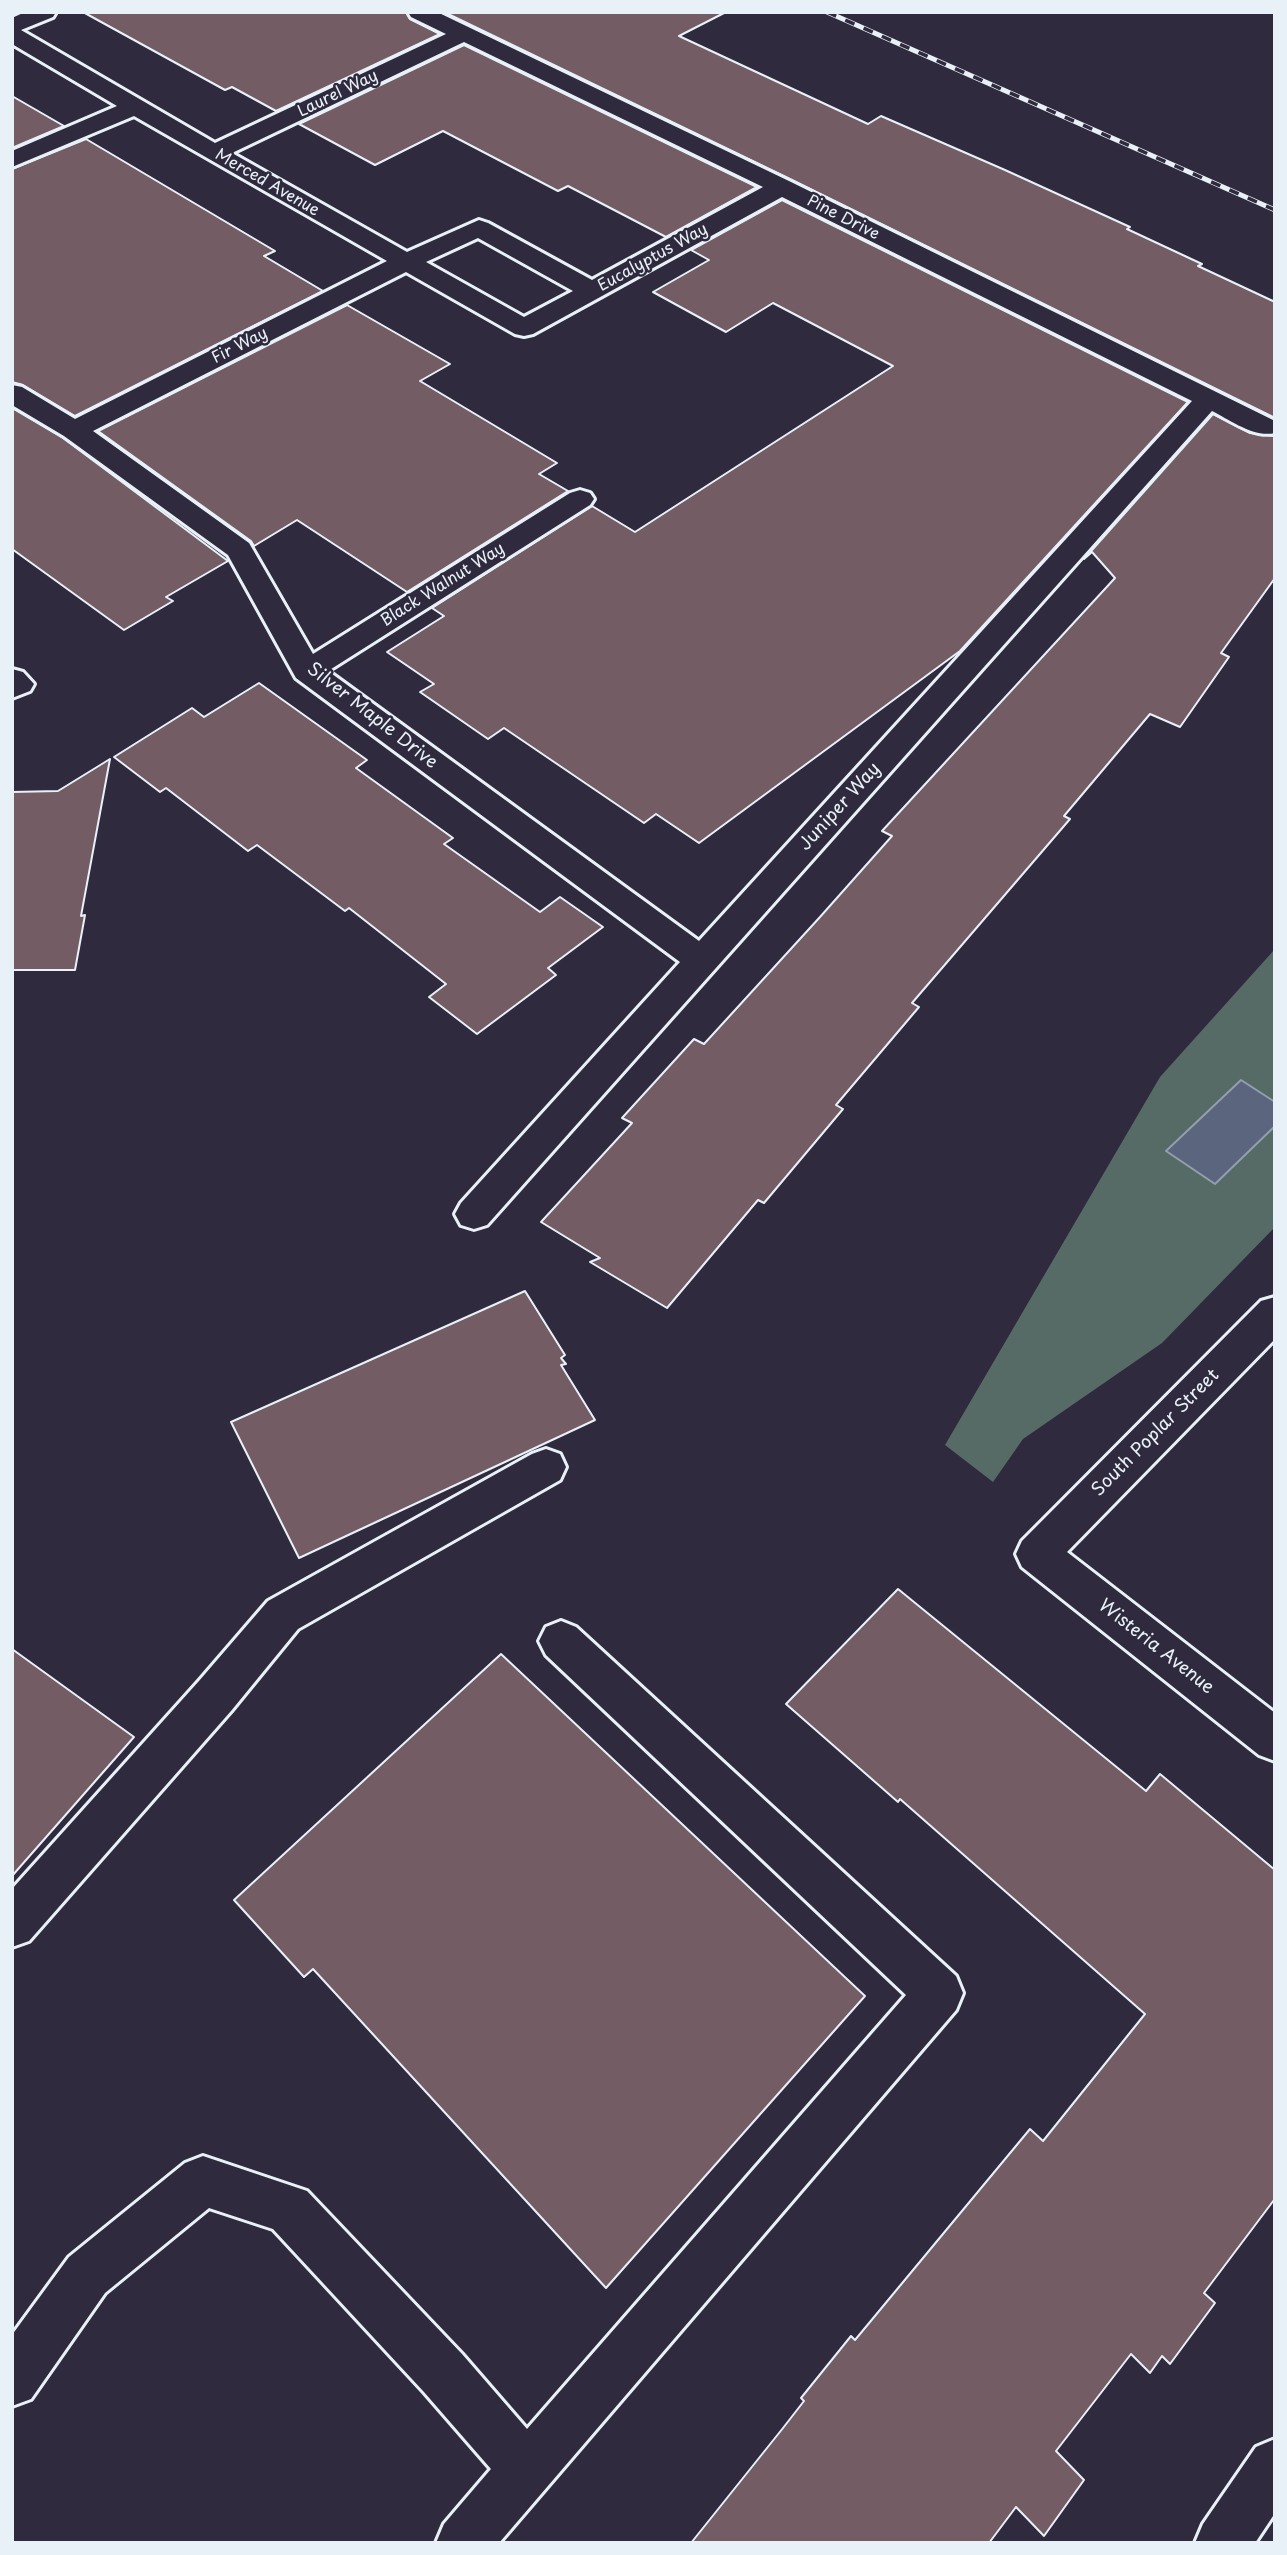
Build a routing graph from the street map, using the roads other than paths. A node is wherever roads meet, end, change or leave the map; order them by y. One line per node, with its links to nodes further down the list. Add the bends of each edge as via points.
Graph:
1 (45, 12): 3 (street)
2 (419, 12): 5 (street, Pine Drive)
3 (12, 26)
4 (12, 34): 6 (street, Merced Avenue)
5 (463, 34): 7 (street, Laurel Way); 9 (street, Pine Drive)
6 (134, 107): 7 (street, Merced Avenue); 8 (street)
7 (214, 153): 10 (street, Merced Avenue)
8 (12, 160)
9 (782, 187): 11 (street, Eucalyptus Way); 14 (street, Pine Drive)
10 (406, 262): 11 (street, Fir Way, via 479,228); 12 (street, Merced Avenue); 16 (street, Fir Way)
11 (592, 291): 12 (street, Eucalyptus Way)
12 (524, 328)
13 (12, 393): 16 (street, Silver Maple Drive)
14 (1208, 400): 15 (street, Pine Drive); 21 (street, Juniper Way)
15 (1266, 427)
16 (74, 430): 18 (street, Silver Maple Drive, via 239,549)
17 (580, 499): 18 (street, Black Walnut Way)
18 (307, 671): 21 (street, Silver Maple Drive)
19 (12, 679): 20 (street, via 19,684)
20 (12, 688)
21 (702, 960): 22 (street, Juniper Way)
22 (474, 1214)
23 (1275, 1313): 25 (street, South Poplar Street)
24 (546, 1467): 28 (street, via 283,1615)
25 (1037, 1554): 27 (street, Wisteria Avenue)
26 (561, 1641): 31 (street, via 939,1993)
27 (1275, 1740)
28 (12, 1924)
29 (12, 2380): 31 (street, via 87,2275 203,2181 289,2209)
30 (1275, 2466): 33 (street)
31 (526, 2469): 32 (street)
32 (463, 2543)
33 (1222, 2543)

